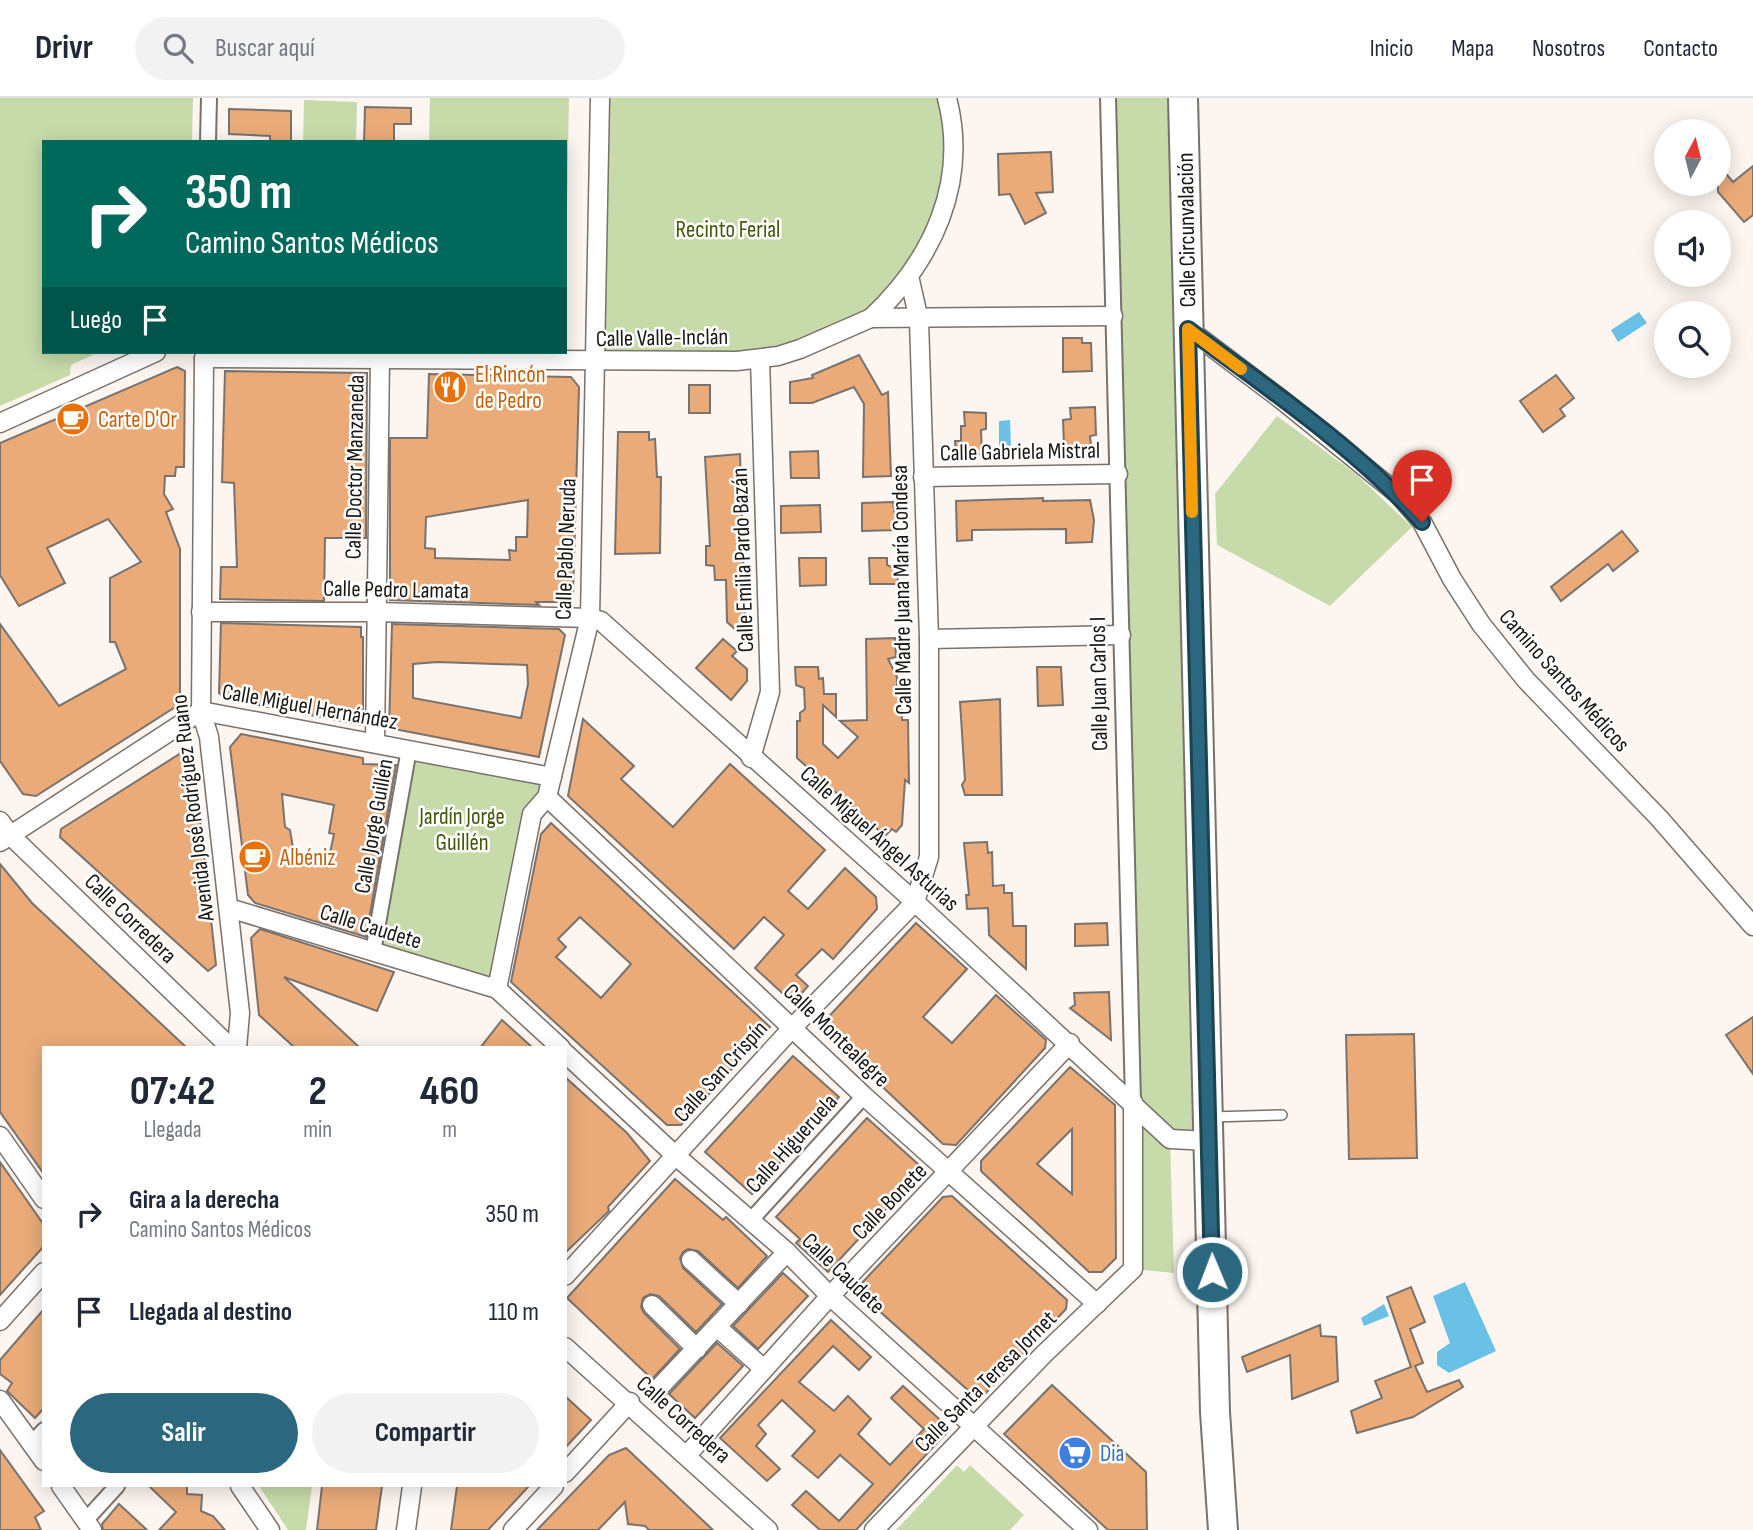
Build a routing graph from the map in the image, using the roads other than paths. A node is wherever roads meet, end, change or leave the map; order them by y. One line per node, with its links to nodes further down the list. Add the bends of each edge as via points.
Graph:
1 (209, 98): 6 (street)
2 (600, 98): 16 (street, Calle Pablo Neruda)
3 (947, 98): 7 (street, via 954,153 948,193 931,242)
4 (1108, 98): 8 (street, Calle Juan Carlos I)
5 (1183, 98): 11 (main road, Calle Circunvalación)
6 (208, 140)
7 (909, 276): 9 (street); 10 (street, Calle Madre Juana María Condesa)
8 (1113, 316): 10 (street, Calle Valle-Inclán); 18 (street, Calle Juan Carlos I)
9 (870, 318): 10 (street, Calle Valle-Inclán); 15 (street, Calle Valle-Inclán, via 800,349)
10 (919, 320): 19 (street, Calle Madre Juana María Condesa)
11 (1188, 329): 34 (street, Camino Santos Médicos, via 1398,495 1422,522 1481,624 1526,680 1659,818); 46 (main road, Calle Circunvalación)
12 (152, 354): 17 (street)
13 (200, 354): 14 (street, Calle Valle-Inclán); 20 (street, Avenida José Rodríguez Ruano)
14 (380, 359): 16 (street, Calle Valle-Inclán); 21 (street, Calle Doctor Manzaneda)
15 (760, 359): 16 (street, Calle Valle-Inclán); 28 (street, Calle Emilia Pardo Bazán, via 771,692)
16 (593, 362): 22 (street, Calle Pablo Neruda)
17 (0, 423)
18 (1118, 474): 19 (street, Calle Gabriela Mistral); 23 (street, Calle Juan Carlos I)
19 (923, 477): 24 (street, Calle Madre Juana María Condesa)
20 (201, 612): 21 (street, Calle Pedro Lamata); 25 (street, Avenida José Rodríguez Ruano)
21 (377, 612): 22 (street, Calle Pedro Lamata); 26 (street, Calle Doctor Manzaneda)
22 (590, 618): 28 (street, Calle Miguel Ángel Asturias, via 601,621); 29 (street, Calle Pablo Neruda)
23 (1121, 635): 24 (street); 44 (street, Calle Juan Carlos I)
24 (929, 639): 32 (street, Calle Madre Juana María Condesa, via 929,858)
25 (201, 711): 26 (street, Calle Miguel Hernández); 31 (street, Calle Miguel Hernández); 33 (street, Avenida José Rodríguez Ruano, via 209,737)
26 (375, 743): 27 (street, Calle Miguel Hernández)
27 (410, 750): 29 (street, Calle Miguel Hernández); 35 (street, Calle Jorge Guillén)
28 (751, 758): 32 (street, Calle Miguel Ángel Asturias)
29 (552, 777): 30 (street, Calle Pablo Neruda)
30 (547, 797): 36 (street, Calle Pablo Neruda, via 532,814); 37 (street, Calle Montealegre)
31 (3, 833): 39 (street, Calle Corredera)
32 (915, 902): 37 (street, Calle San Crispín); 38 (street, Calle Miguel Ángel Asturias)
33 (229, 908): 35 (street, Calle Caudete); 40 (street, Avenida José Rodríguez Ruano, via 240,1013)
34 (1753, 926)
35 (373, 952): 36 (street, Calle Caudete)
36 (497, 989): 41 (street, Calle Caudete)
37 (794, 1026): 43 (street, Calle Montealegre); 48 (street, Calle San Crispín)
38 (1070, 1043): 44 (street, Calle Miguel Ángel Asturias); 49 (street, Calle Bonete)
39 (228, 1046)
40 (237, 1046)
41 (559, 1046)
42 (567, 1055): 48 (street, Calle Caudete)
43 (864, 1096): 49 (street, Calle Montealegre); 51 (street, Calle Higueruela)
44 (1133, 1102): 46 (street, Calle Miguel Ángel Asturias, via 1170,1139); 54 (street, Calle Juan Carlos I)
45 (1282, 1115): 46 (lane)
46 (1208, 1129): 69 (main road, Calle Circunvalación)
47 (0, 1136): 50 (street)
48 (676, 1156): 51 (street, Calle Caudete); 56 (street, Calle San Crispín)
49 (951, 1172): 57 (street, Calle Bonete); 59 (street, Calle Montealegre)
50 (42, 1196)
51 (751, 1220): 52 (street, Calle Caudete)
52 (787, 1252): 57 (street, Calle Caudete); 58 (street)
53 (691, 1260): 58 (street)
54 (1133, 1269): 59 (street, Calle Santa Teresa Jornet)
55 (42, 1274): 61 (street)
56 (567, 1274)
57 (830, 1296): 65 (street, Calle Bonete); 70 (street, Calle Caudete)
58 (739, 1304): 62 (street)
59 (1097, 1304): 70 (street, Calle Santa Teresa Jornet)
60 (652, 1305): 64 (street)
61 (0, 1321)
62 (718, 1328): 64 (street); 65 (street)
63 (567, 1349): 68 (street, Calle Corredera)
64 (697, 1349): 66 (street)
65 (764, 1369): 73 (street, Calle Bonete)
66 (656, 1391)
67 (0, 1400): 72 (street)
68 (629, 1402): 73 (street, Calle Corredera); 75 (street)
69 (1215, 1412): 88 (main road); 89 (main road)
70 (972, 1426): 86 (street, Calle Santa Teresa Jornet); 87 (street, Calle Caudete)
71 (42, 1432): 72 (street)
72 (31, 1444): 74 (street)
73 (687, 1455): 85 (street, Calle Corredera)
74 (42, 1458)
75 (567, 1471)
76 (62, 1487): 81 (street)
77 (116, 1487): 81 (street)
78 (241, 1487): 82 (street)
79 (412, 1487): 83 (street)
80 (553, 1487): 84 (street)
81 (89, 1525)
82 (270, 1530)
83 (406, 1530)
84 (513, 1530)
85 (768, 1530)
86 (874, 1530)
87 (1088, 1530)
88 (1209, 1530)
89 (1223, 1530)

